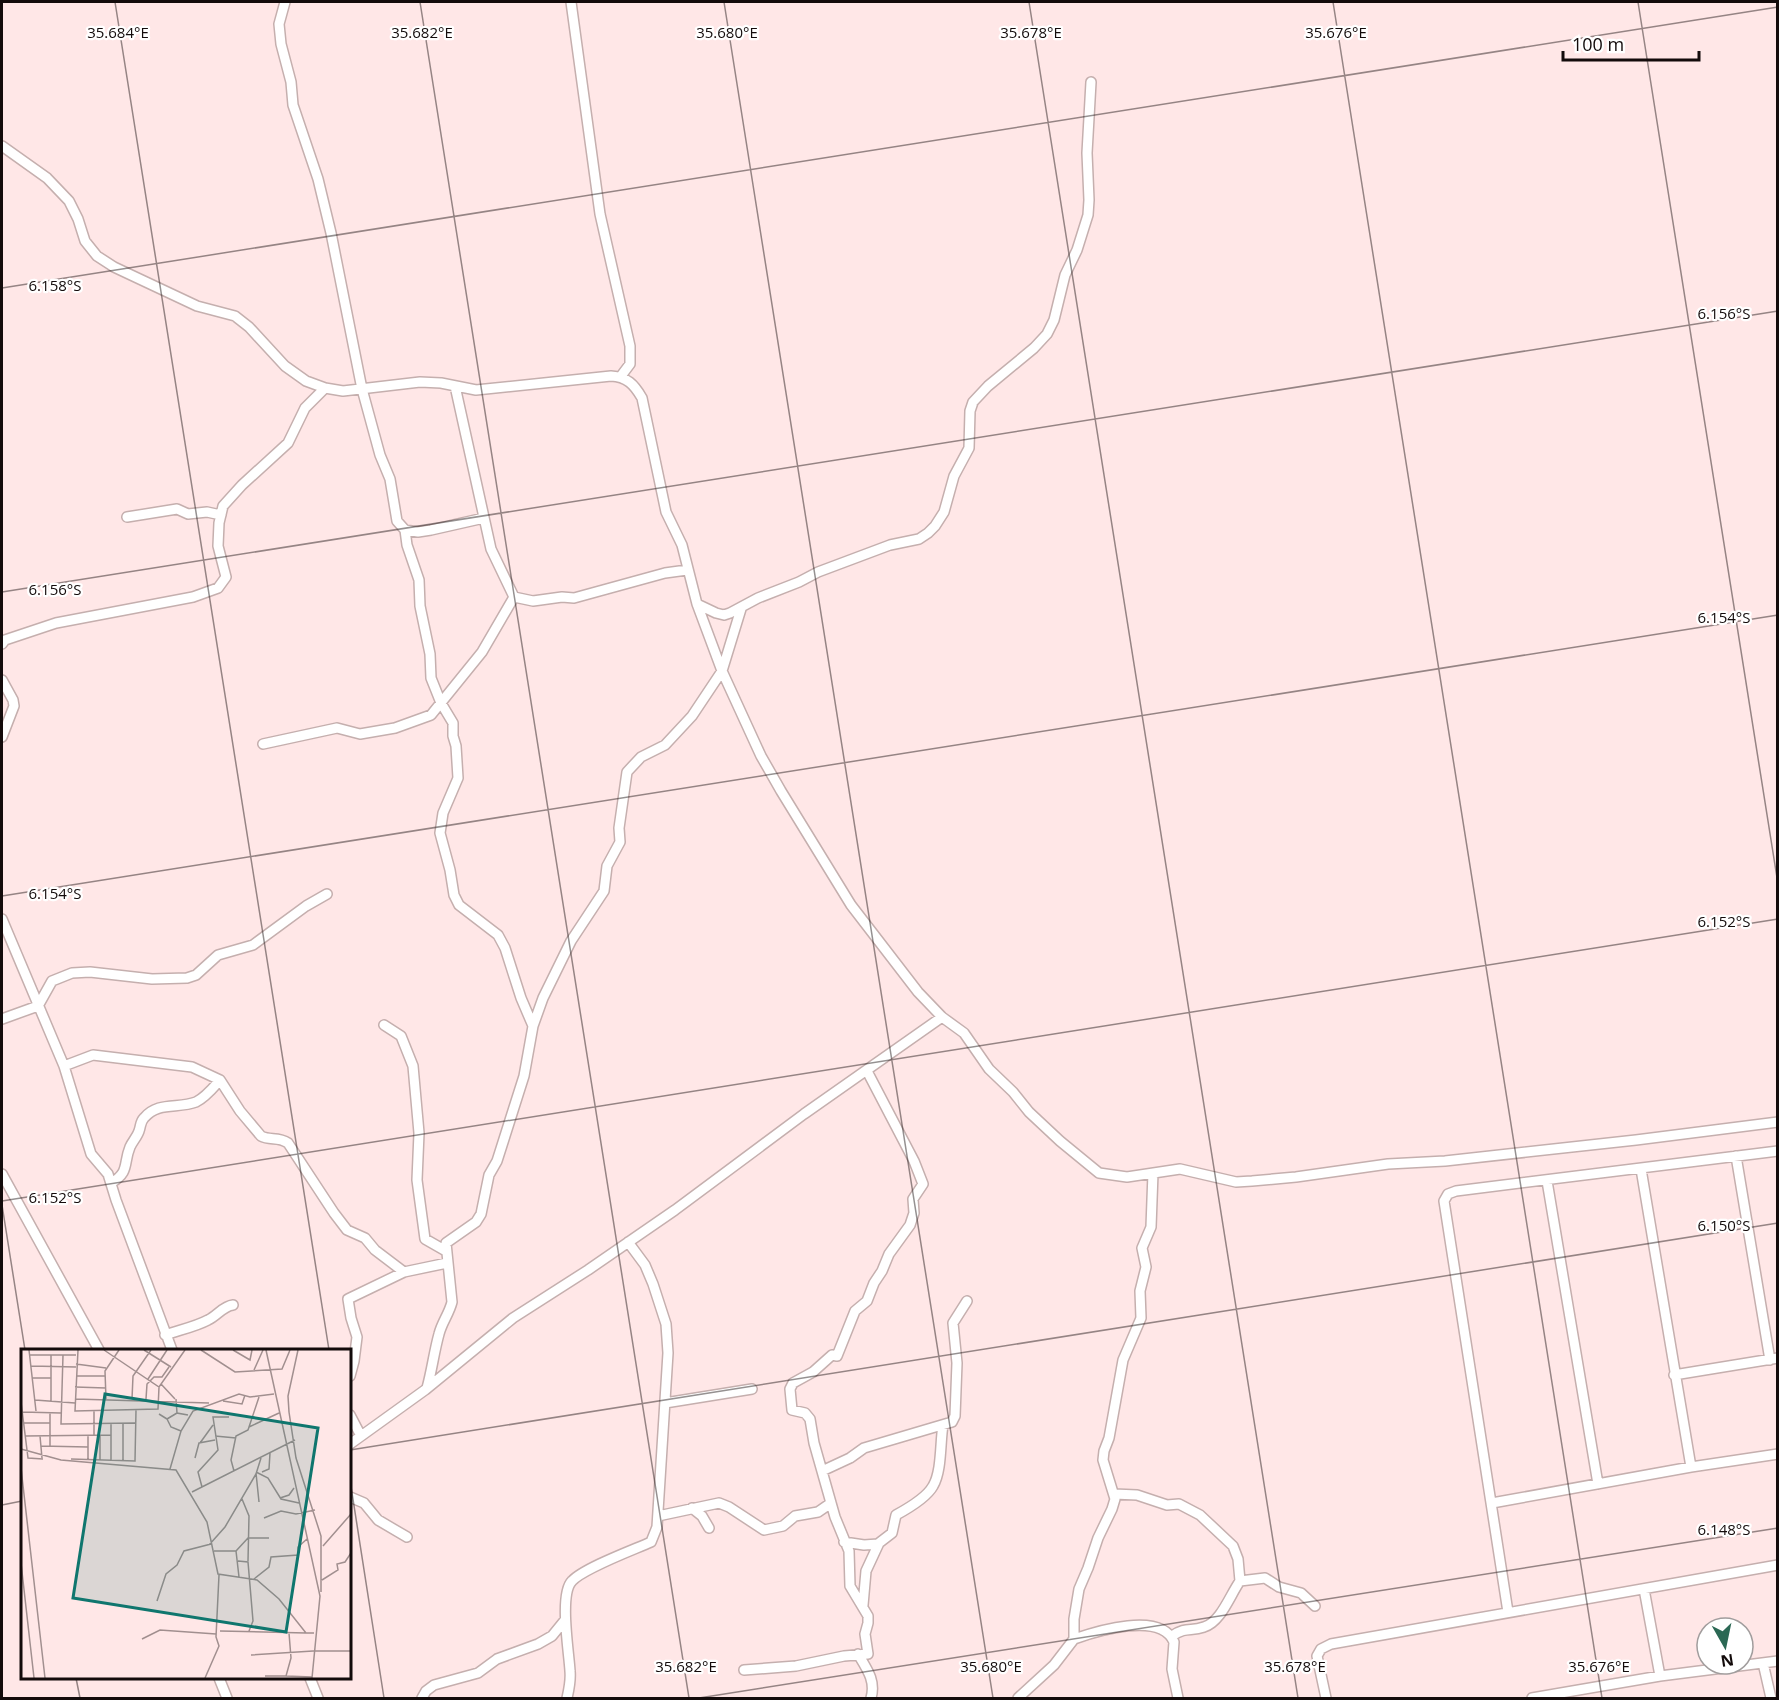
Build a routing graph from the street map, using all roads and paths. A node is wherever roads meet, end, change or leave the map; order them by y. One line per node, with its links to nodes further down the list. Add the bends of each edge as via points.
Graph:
1 (285, 2): 8 (street, via 279,24 280,45 293,105 331,232)
2 (571, 2): 5 (street, via 600,214 631,355)
3 (1091, 82): 16 (street, via 1088,215 1065,275 1054,320 1034,348 973,402 969,448 935,526 919,538 818,572 758,597)
4 (2, 146): 7 (street, via 47,178 69,201 97,256 197,306 235,316 292,372)
5 (621, 376): 6 (street, via 486,390); 13 (street, via 642,398 666,512 682,545)
6 (455, 386): 8 (street, via 420,382); 11 (street)
7 (325, 388): 8 (street); 9 (street, via 305,408 288,443 242,485 223,506)
8 (362, 389): 12 (street, via 390,479 397,521)
9 (221, 515): 10 (street, via 188,514 177,509); 17 (street, via 218,546 226,577 218,588 194,597 56,623)
10 (127, 517)
11 (484, 518): 12 (street, via 418,532); 14 (street, via 491,549)
12 (405, 530): 20 (street, via 419,580 431,678)
13 (687, 570): 14 (street, via 574,598 533,601); 15 (street)
14 (514, 597): 20 (street, via 482,652)
15 (697, 604): 16 (street, via 724,615); 18 (street)
16 (741, 609): 18 (street)
17 (2, 644)
18 (722, 671): 26 (street, via 761,756 831,875 893,962); 29 (street, via 692,716 665,745 641,757 627,771 620,842 607,866 604,891 571,941)
19 (2, 680): 21 (street, via 14,706)
20 (441, 703): 22 (street, via 431,715 395,728 360,734 337,728); 29 (street, via 453,723 459,772 440,824 454,895 459,905 498,935)
21 (2, 737)
22 (263, 744)
23 (327, 894): 25 (street, via 253,945 218,955 196,975 152,979 72,973 52,981)
24 (2, 919): 25 (street)
25 (38, 1006): 27 (street); 30 (street)
26 (942, 1017): 33 (street); 39 (street, via 964,1033 989,1069 1029,1112 1093,1169 1127,1177)
27 (2, 1019)
28 (384, 1025): 44 (street, via 401,1036 413,1066 419,1133 417,1180 424,1239)
29 (533, 1026): 44 (street, via 524,1076 489,1175 481,1214 476,1222 449,1239)
30 (60, 1055): 31 (street); 32 (street)
31 (73, 1061): 32 (street); 34 (street, via 103,1055 169,1063 192,1067)
32 (64, 1066): 42 (street, via 91,1154 104,1167)
33 (867, 1071): 43 (street); 64 (street, via 923,1184 912,1203 910,1225 889,1254 867,1301 855,1311 837,1356 832,1355 790,1389 792,1410 805,1413 810,1419)
34 (220, 1080): 42 (street, via 195,1102 158,1108 142,1119 123,1174); 46 (street, via 261,1136 288,1143 347,1230 365,1238)
35 (1778, 1122): 39 (street, via 1236,1182 1180,1169)
36 (1778, 1151): 37 (street)
37 (1736, 1156): 38 (street); 52 (street)
38 (1641, 1169): 41 (street); 54 (street)
39 (1153, 1173): 66 (street, via 1152,1227 1142,1248 1146,1267 1140,1291 1141,1318 1123,1360 1104,1451 1103,1460)
40 (2, 1174): 50 (street)
41 (1547, 1181): 65 (street); 69 (street, via 1456,1191 1444,1201)
42 (111, 1183): 49 (street)
43 (628, 1242): 55 (street, via 513,1318); 57 (street, via 645,1265 666,1324)
44 (446, 1251): 45 (street)
45 (447, 1263): 46 (street); 55 (street, via 452,1302 442,1322)
46 (404, 1272): 53 (street, via 348,1299 357,1337)
47 (967, 1301): 59 (street, via 953,1323 957,1363 955,1416)
48 (233, 1305): 49 (street, via 203,1323)
49 (165, 1335): 51 (street)
50 (98, 1349)
51 (172, 1349)
52 (1774, 1359): 54 (street)
53 (351, 1372)
54 (1674, 1375): 63 (street)
55 (427, 1388): 60 (street)
56 (752, 1389): 57 (street)
57 (665, 1403): 71 (street)
58 (351, 1417): 60 (street)
59 (943, 1425): 64 (street, via 864,1448); 75 (street, via 933,1486 896,1515 891,1533)
60 (362, 1436): 61 (street)
61 (351, 1443)
62 (1778, 1454): 63 (street)
63 (1691, 1467): 65 (street)
64 (822, 1471): 68 (street)
65 (1598, 1484): 69 (street)
66 (1114, 1494): 77 (street, via 1179,1504 1200,1515 1233,1546); 84 (street, via 1112,1509 1079,1589)
67 (351, 1497): 73 (street)
68 (831, 1503): 70 (street, via 818,1512 795,1516 783,1526 764,1530 718,1503); 74 (street)
69 (1492, 1503): 81 (street)
70 (692, 1508): 71 (street); 72 (street)
71 (658, 1516): 82 (street, via 651,1542 570,1583)
72 (709, 1528)
73 (407, 1537)
74 (844, 1542): 75 (street); 79 (street, via 850,1557 850,1586)
75 (878, 1544): 79 (street, via 866,1571)
76 (1778, 1565): 78 (street)
77 (1240, 1581): 80 (street, via 1265,1578 1301,1593); 83 (street, via 1214,1622)
78 (1644, 1589): 81 (street); 89 (street)
79 (863, 1605): 85 (street, via 868,1616 868,1654)
80 (1315, 1606)
81 (1508, 1612): 100 (street, via 1331,1644 1317,1656)
82 (565, 1620): 95 (street, via 552,1636 538,1644 497,1659 478,1673 434,1684); 96 (street, via 570,1672)
83 (1172, 1636): 84 (street, via 1130,1624); 99 (street, via 1172,1669)
84 (1074, 1639): 98 (street, via 1054,1665)
85 (858, 1654): 88 (street, via 796,1666); 97 (street, via 871,1677)
86 (1778, 1661): 87 (street)
87 (1763, 1663): 89 (street); 102 (street)
88 (744, 1670)
89 (1660, 1676): 92 (street)
90 (220, 1679): 93 (street)
91 (311, 1679): 94 (street)
92 (1553, 1697): 101 (street)
93 (227, 1698)
94 (318, 1698)
95 (422, 1698)
96 (567, 1698)
97 (871, 1698)
98 (1018, 1698)
99 (1178, 1698)
100 (1326, 1698)
101 (1532, 1698)
102 (1771, 1698)

